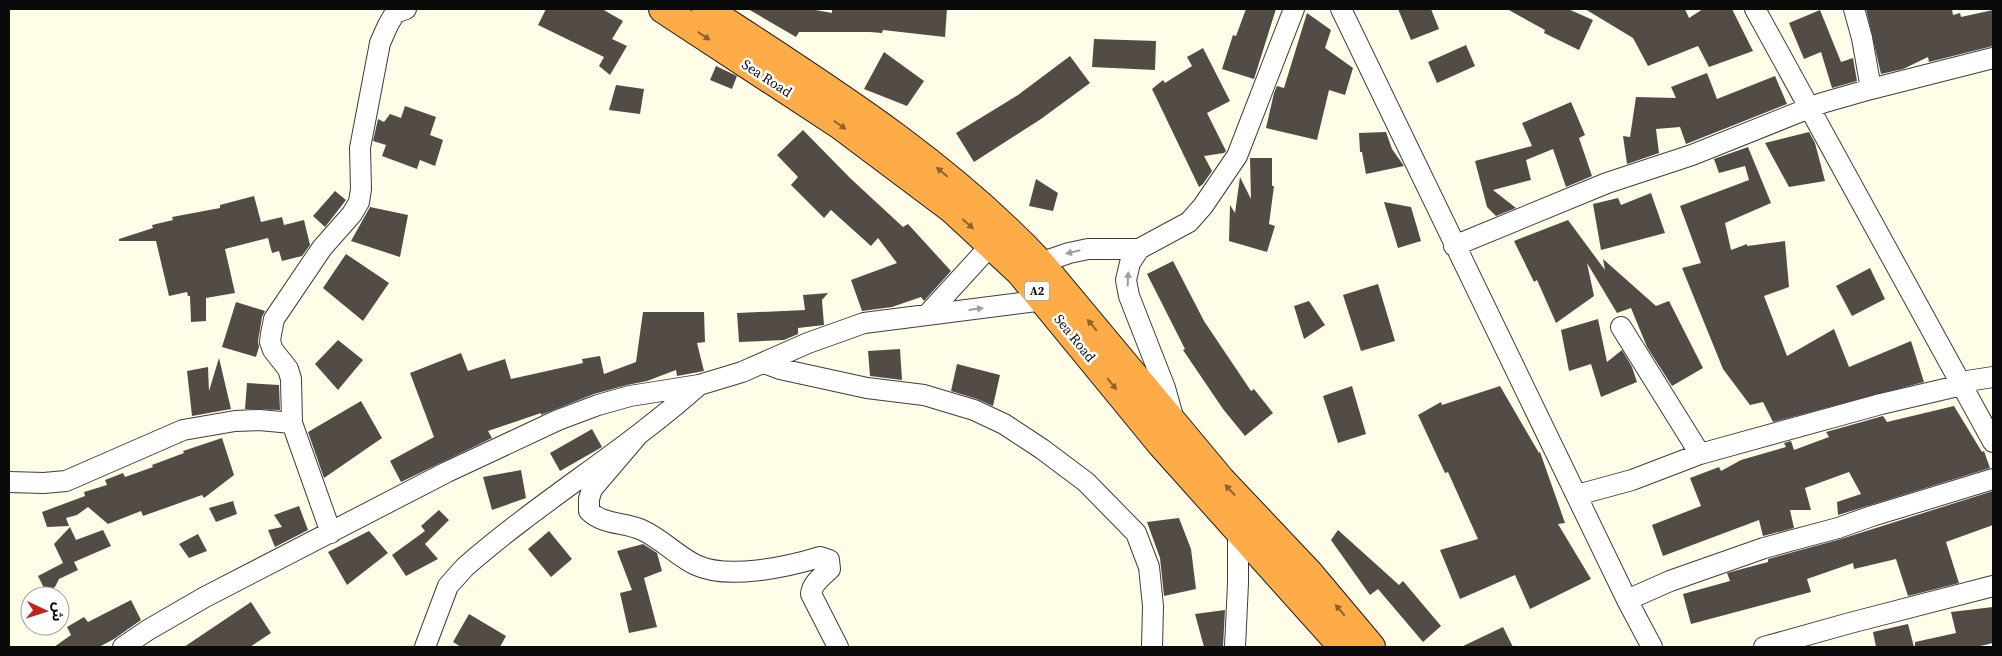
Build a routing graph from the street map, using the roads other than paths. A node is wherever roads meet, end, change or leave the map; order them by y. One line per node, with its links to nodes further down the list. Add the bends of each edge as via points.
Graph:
1 (406, 9): 22 (street, via 395,13 380,43 360,148 359,202 322,248 274,320 270,342 288,369)
2 (664, 9): 11 (highway, Sea Road / A2, one-way to 11, via 840,125 952,209)
3 (706, 9): 14 (highway, Sea Road / A2, one-way to 3, via 937,168 838,96)
4 (1294, 9): 13 (street, via 1237,156 1223,178 1189,222)
5 (1341, 9): 12 (street)
6 (1755, 9): 10 (street)
7 (1854, 9): 9 (street)
8 (1993, 58): 9 (street)
9 (1871, 89): 10 (street)
10 (1809, 108): 12 (street, via 1692,155 1606,183); 21 (street)
11 (991, 245): 15 (highway, Sea Road / A2); 16 (street)
12 (1454, 246): 29 (street)
13 (1139, 249): 14 (street, one-way to 14, via 1088,249); 23 (street, one-way to 13, via 1166,388 1129,296 1126,280 1130,263)
14 (1040, 263): 23 (highway, Sea Road / A2, one-way to 14)
15 (1044, 300): 16 (street, one-way to 15); 30 (highway, Sea Road / A2, one-way to 30, via 1162,445)
16 (927, 315): 18 (street, via 864,323)
17 (1621, 327): 26 (street)
18 (764, 363): 20 (street); 38 (street, via 867,388 924,395 974,410 1004,424 1079,476 1136,533 1149,567)
19 (1993, 377): 21 (street, via 1967,381)
20 (698, 385): 24 (street, via 672,410); 31 (street, via 630,396 558,420 446,472)
21 (1962, 385): 25 (street); 26 (street)
22 (292, 422): 28 (street, via 235,421 183,430 66,481 44,484); 31 (street)
23 (1175, 424): 34 (highway, Sea Road / A2, one-way to 23, via 1308,572 1221,480)
24 (638, 435): 36 (street, via 465,567 448,586); 37 (street, via 592,489 589,511 604,520 632,525 696,565 714,571 759,571 820,557 829,560 830,569 815,584 811,594)
25 (1993, 442)
26 (1700, 454): 29 (street, via 1632,480)
27 (1993, 480): 33 (street, via 1764,548 1670,581)
28 (9, 482)
29 (1577, 495): 33 (street)
30 (1238, 531): 34 (highway, Sea Road / A2); 39 (street)
31 (331, 533): 35 (street, via 205,597)
32 (1993, 586): 41 (street)
33 (1627, 600): 40 (street)
34 (1357, 645)
35 (123, 647)
36 (425, 647)
37 (838, 647)
38 (1152, 647)
39 (1235, 647)
40 (1652, 647)
41 (1764, 647)

